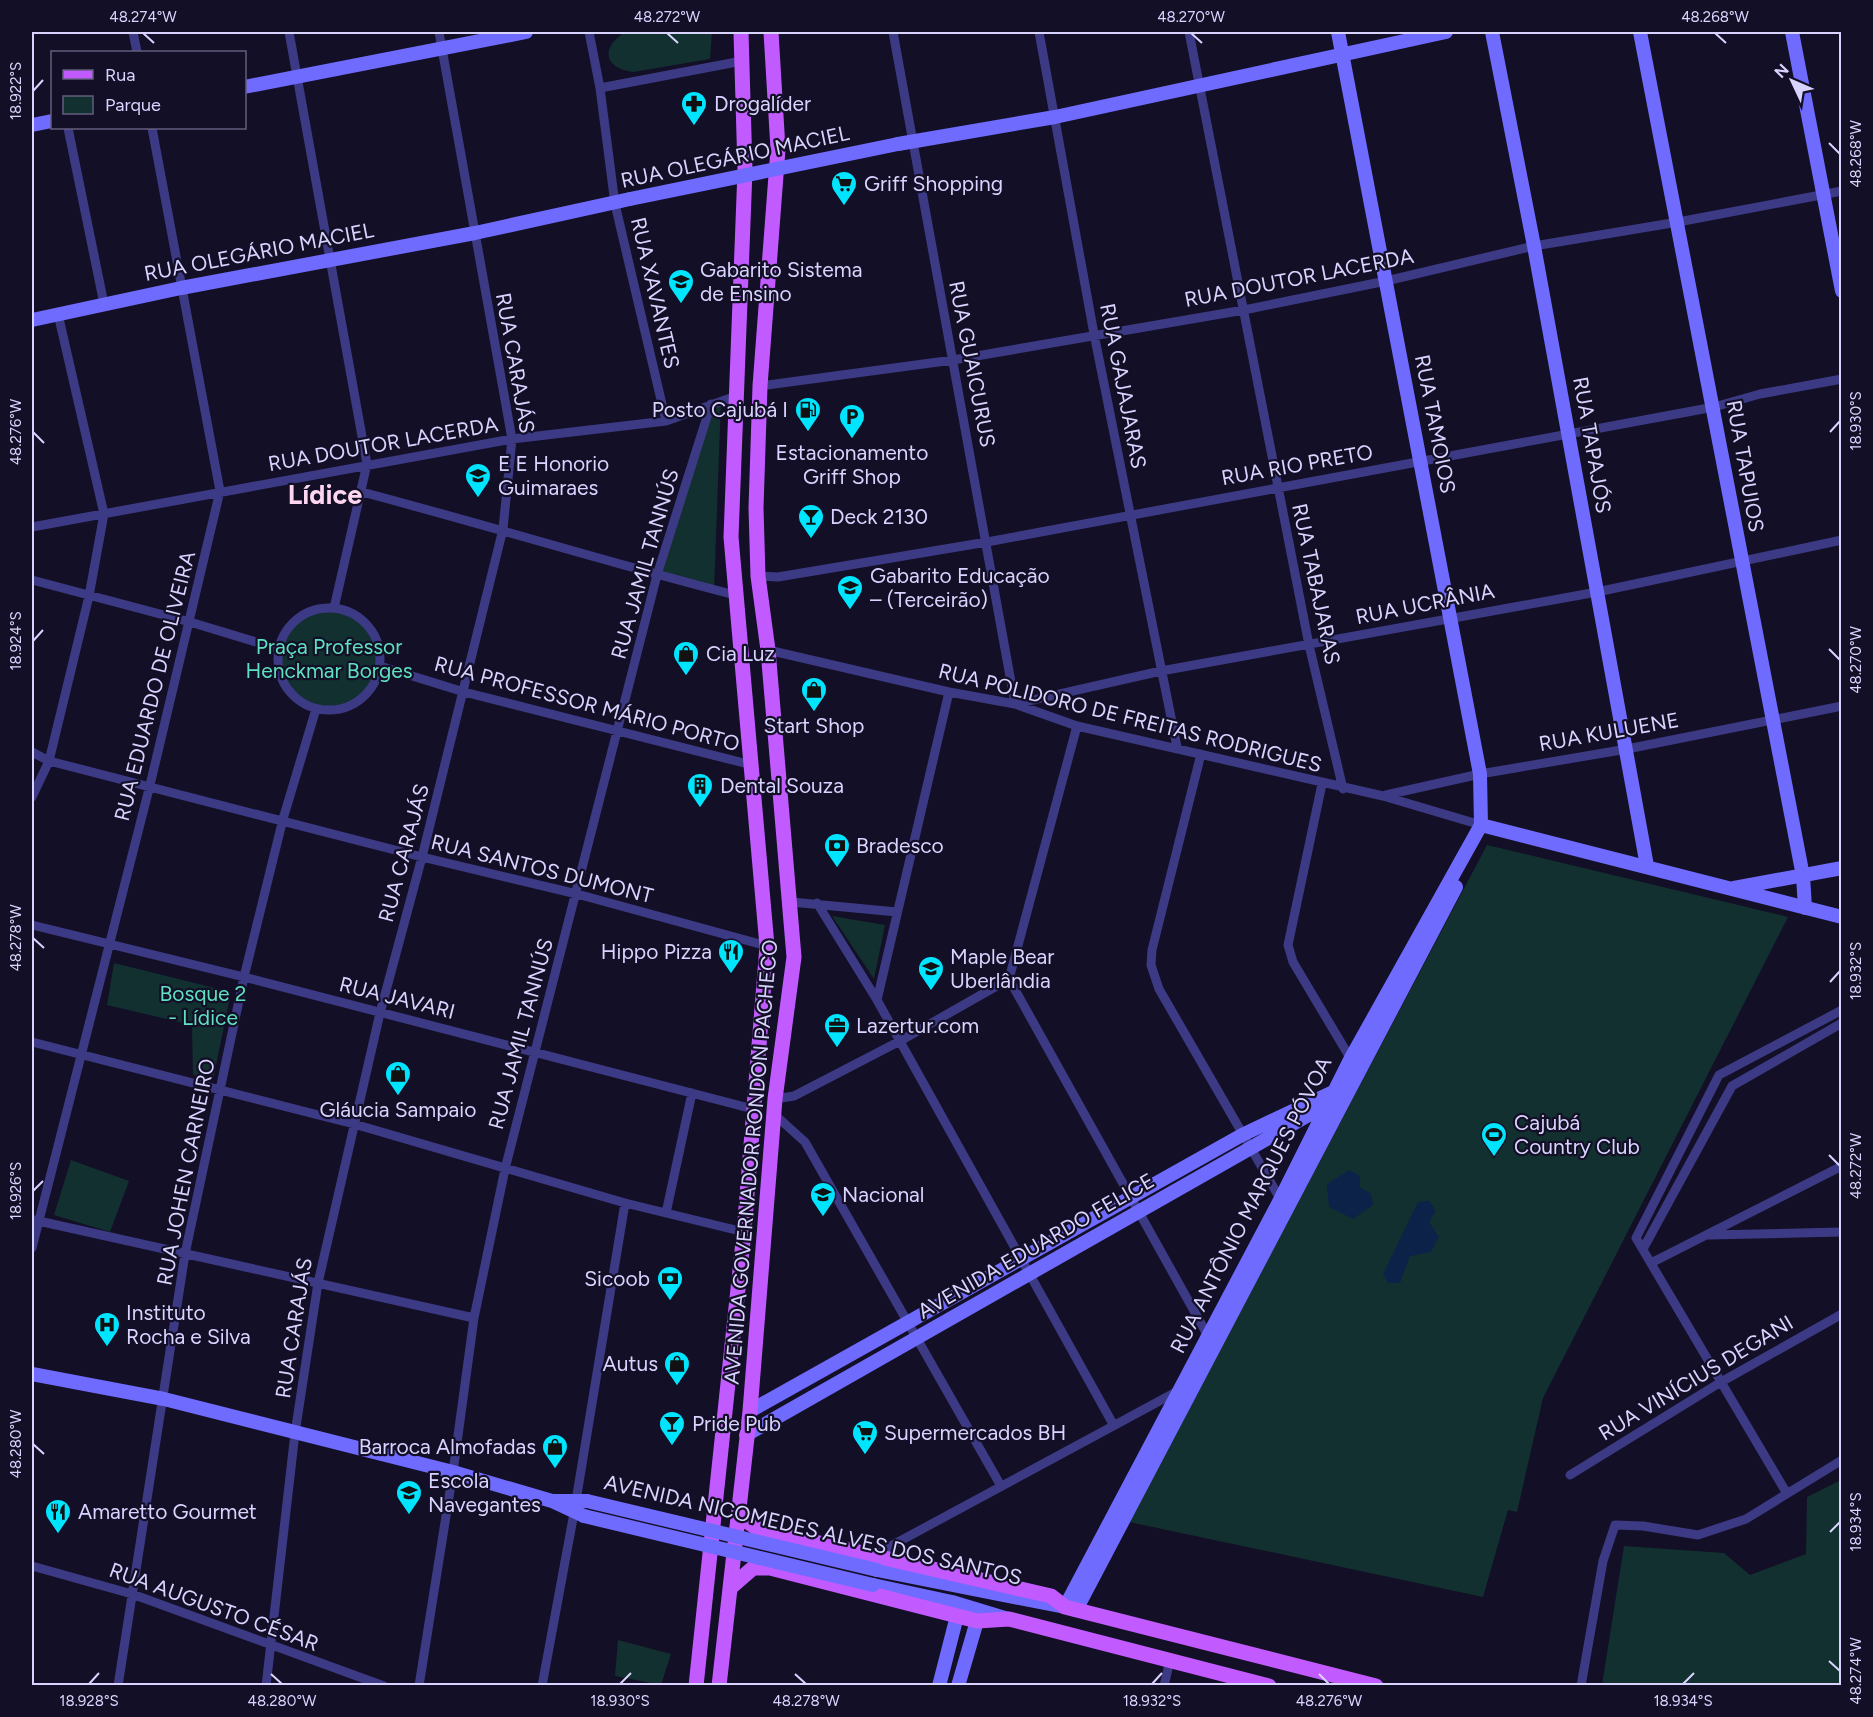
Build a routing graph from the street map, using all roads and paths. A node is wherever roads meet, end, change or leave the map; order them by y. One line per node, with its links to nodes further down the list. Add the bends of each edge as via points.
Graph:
1 (133, 32): 17 (street)
2 (289, 32): 20 (street)
3 (439, 32): 16 (street, RUA CARAJÁS)
4 (526, 32): 16 (street)
5 (589, 32): 23 (street, RUA XAVANTES)
6 (741, 32): 19 (main road, AVENIDA GOVERNADOR RONDON PACHECO)
7 (771, 32): 47 (main road, AVENIDA GOVERNADOR RONDON PACHECO, via 778,148)
8 (893, 32): 29 (street, RUA GUAICURUS)
9 (1039, 32): 24 (street, RUA GAJAJARAS)
10 (1189, 32): 21 (street, RUA TABAJARAS)
11 (1338, 32): 18 (street, RUA TAMOIOS)
12 (1446, 32): 18 (street, RUA OLEGÁRIO MACIEL)
13 (1492, 32): 35 (street, RUA TAPAJÓS)
14 (1640, 32): 33 (street, RUA TAPUIOS)
15 (1792, 32): 31 (street)
16 (442, 47): 20 (street); 34 (street, RUA CARAJÁS)
17 (137, 51)
18 (1342, 55): 21 (street, RUA OLEGÁRIO MACIEL); 37 (street, RUA TAMOIOS)
19 (742, 61): 23 (street); 48 (main road, AVENIDA GOVERNADOR RONDON PACHECO, via 746,170)
20 (299, 77): 22 (street); 36 (street)
21 (1200, 86): 24 (street, RUA OLEGÁRIO MACIEL); 41 (street, RUA TABAJARAS)
22 (246, 87)
23 (600, 88): 32 (street, RUA XAVANTES)
24 (1055, 117): 29 (street, RUA OLEGÁRIO MACIEL); 44 (street, RUA GAJAJARAS)
25 (51, 121): 26 (street)
26 (32, 125)
27 (68, 129): 40 (street)
28 (152, 129): 38 (street, RUA EDUARDO DE OLIVEIRA)
29 (905, 143): 32 (street, RUA OLEGÁRIO MACIEL, bridge); 45 (street, RUA GUAICURUS)
30 (1842, 191): 31 (street, RUA DOUTOR LACERDA)
31 (1825, 194): 33 (street, RUA DOUTOR LACERDA); 39 (street)
32 (615, 204): 34 (street, RUA OLEGÁRIO MACIEL); 51 (street, RUA XAVANTES)
33 (1678, 222): 35 (street, RUA DOUTOR LACERDA); 50 (street, RUA TAPUIOS)
34 (475, 233): 36 (street, RUA OLEGÁRIO MACIEL); 53 (street, RUA CARAJÁS)
35 (1534, 246): 37 (street, RUA DOUTOR LACERDA); 52 (street, RUA TAPAJÓS)
36 (331, 260): 38 (street, RUA OLEGÁRIO MACIEL); 55 (street)
37 (1386, 281): 41 (street, RUA DOUTOR LACERDA); 54 (street, RUA TAMOIOS)
38 (181, 288): 40 (street, RUA OLEGÁRIO MACIEL); 57 (street, RUA EDUARDO DE OLIVEIRA)
39 (1842, 291)
40 (104, 304): 42 (street, RUA OLEGÁRIO MACIEL)
41 (1245, 310): 44 (street, RUA DOUTOR LACERDA); 56 (street, RUA TABAJARAS)
42 (57, 314): 43 (street, RUA OLEGÁRIO MACIEL); 59 (street)
43 (32, 320)
44 (1094, 334): 45 (street, RUA DOUTOR LACERDA); 60 (street, RUA GAJAJARAS)
45 (953, 360): 47 (street, RUA DOUTOR LACERDA); 64 (street, RUA GUAICURUS)
46 (1842, 379): 50 (street, RUA RIO PRETO)
47 (760, 386): 67 (main road, AVENIDA GOVERNADOR RONDON PACHECO)
48 (739, 395): 49 (street, RUA DOUTOR LACERDA); 70 (main road, AVENIDA GOVERNADOR RONDON PACHECO, via 731,537)
49 (711, 404): 51 (street, RUA DOUTOR LACERDA); 66 (street, RUA JAMIL TANNÚS)
50 (1714, 407): 52 (street, RUA RIO PRETO); 65 (street, RUA TAPUIOS)
51 (666, 421): 53 (street, RUA DOUTOR LACERDA)
52 (1568, 434): 54 (street, RUA RIO PRETO); 69 (street, RUA TAPAJÓS)
53 (512, 439): 55 (street, RUA DOUTOR LACERDA); 62 (street, RUA CARAJÁS)
54 (1420, 461): 56 (street, RUA RIO PRETO); 73 (street, RUA TAMOIOS)
55 (367, 464): 57 (street, RUA DOUTOR LACERDA); 58 (street)
56 (1277, 486): 60 (street, RUA RIO PRETO); 75 (street, RUA TABAJARAS)
57 (220, 491): 59 (street, RUA DOUTOR LACERDA); 74 (street, RUA EDUARDO DE OLIVEIRA)
58 (362, 492): 62 (street); 72 (street)
59 (104, 514): 61 (street, RUA DOUTOR LACERDA); 71 (street)
60 (1131, 514): 64 (street, RUA RIO PRETO); 79 (street, RUA GAJAJARAS)
61 (32, 527)
62 (503, 529): 66 (street); 80 (street, RUA CARAJÁS)
63 (1842, 540): 65 (street, RUA UCRÂNIA)
64 (987, 542): 67 (street, RUA RIO PRETO, via 778,577); 82 (street, RUA GUAICURUS)
65 (1740, 560): 69 (street, RUA UCRÂNIA); 85 (street, RUA TAPUIOS)
66 (657, 575): 70 (street); 87 (street, RUA JAMIL TANNÚS)
67 (758, 576): 77 (main road, AVENIDA GOVERNADOR RONDON PACHECO)
68 (32, 580): 71 (street)
69 (1598, 592): 73 (street, RUA UCRÂNIA); 89 (street, RUA TAPAJÓS)
70 (735, 595): 93 (main road, AVENIDA GOVERNADOR RONDON PACHECO)
71 (89, 596): 74 (street); 92 (street)
72 (334, 608): 76 (street, via 305,614 292,623); 78 (street, via 356,615 365,623 378,643)
73 (1451, 617): 75 (street, RUA UCRÂNIA); 94 (street, RUA TAMOIOS)
74 (190, 622): 76 (street); 96 (street, RUA EDUARDO DE OLIVEIRA)
75 (1309, 645): 79 (street, RUA UCRÂNIA); 97 (street, RUA TABAJARAS)
76 (279, 649): 84 (street, via 278,665 290,693)
77 (768, 650): 81 (street, RUA POLIDORO DE FREITAS RODRIGUES); 108 (main road, AVENIDA GOVERNADOR RONDON PACHECO)
78 (380, 666): 80 (street, RUA PROFESSOR MÁRIO PORTO); 84 (street, via 369,689 350,706)
79 (1161, 671): 82 (street, RUA UCRÂNIA); 88 (street, RUA GAJAJARAS)
80 (464, 692): 87 (street, RUA PROFESSOR MÁRIO PORTO); 102 (street, RUA CARAJÁS)
81 (949, 692): 82 (street, RUA POLIDORO DE FREITAS RODRIGUES); 111 (street)
82 (1015, 704): 86 (street, RUA POLIDORO DE FREITAS RODRIGUES)
83 (1842, 706): 85 (street, RUA KULUENE)
84 (316, 709): 100 (street, RUA JOHEN CARNEIRO)
85 (1772, 719): 89 (street, RUA KULUENE); 105 (street, RUA TAPUIOS)
86 (1077, 726): 88 (street, RUA POLIDORO DE FREITAS RODRIGUES); 117 (street)
87 (618, 732): 93 (street, RUA PROFESSOR MÁRIO PORTO); 107 (street, RUA JAMIL TANNÚS)
88 (1177, 747): 91 (street, RUA POLIDORO DE FREITAS RODRIGUES)
89 (1628, 749): 94 (street, RUA KULUENE); 103 (street, RUA TAPAJÓS)
90 (32, 752): 92 (street, RUA SANTOS DUMONT)
91 (1201, 753): 95 (street, RUA POLIDORO DE FREITAS RODRIGUES); 138 (street, via 1151,965 1159,989)
92 (50, 761): 96 (street, RUA SANTOS DUMONT); 99 (street)
93 (752, 765): 115 (main road, AVENIDA GOVERNADOR RONDON PACHECO)
94 (1480, 774): 98 (street, RUA KULUENE); 101 (street, RUA TAMOIOS)
95 (1322, 784): 97 (street, RUA POLIDORO DE FREITAS RODRIGUES); 127 (street, via 1288,945 1293,962)
96 (150, 785): 100 (street, RUA SANTOS DUMONT); 114 (street, RUA EDUARDO DE OLIVEIRA)
97 (1343, 789): 98 (street, RUA POLIDORO DE FREITAS RODRIGUES)
98 (1383, 796): 101 (street, RUA POLIDORO DE FREITAS RODRIGUES)
99 (32, 797)
100 (283, 819): 102 (street, RUA SANTOS DUMONT); 116 (street, RUA JOHEN CARNEIRO)
101 (1484, 826): 103 (street); 127 (street, RUA ANTÔNIO MARQUES PÓVOA); 130 (street, RUA ANTÔNIO MARQUES PÓVOA)
102 (422, 857): 107 (street, RUA SANTOS DUMONT); 120 (street, RUA CARAJÁS)
103 (1647, 866): 106 (street)
104 (1842, 868): 105 (street)
105 (1803, 876): 106 (street); 110 (street, RUA TAPUIOS)
106 (1730, 889): 110 (street)
107 (576, 894): 115 (street, RUA SANTOS DUMONT); 124 (street, RUA JAMIL TANNÚS)
108 (791, 902): 109 (street); 135 (main road, AVENIDA GOVERNADOR RONDON PACHECO, via 794,957)
109 (817, 903): 111 (street); 118 (street)
110 (1805, 908): 112 (street)
111 (897, 912): 118 (street)
112 (1842, 917)
113 (32, 925): 114 (street, RUA JAVARI)
114 (110, 945): 116 (street, RUA JAVARI); 126 (street, RUA EDUARDO DE OLIVEIRA)
115 (767, 946): 136 (main road, AVENIDA GOVERNADOR RONDON PACHECO)
116 (244, 977): 120 (street, RUA JAVARI); 132 (street, RUA JOHEN CARNEIRO)
117 (1009, 979): 122 (street); 142 (street)
118 (877, 1000): 122 (street)
119 (1842, 1010): 125 (street)
120 (380, 1013): 124 (street, RUA JAVARI); 137 (street, RUA CARAJÁS)
121 (1842, 1023): 128 (street)
122 (900, 1041): 135 (street); 154 (street)
123 (32, 1042): 126 (street)
124 (535, 1052): 133 (street, RUA JAVARI); 141 (street, RUA JAMIL TANNÚS)
125 (1756, 1055): 128 (street); 129 (street)
126 (82, 1056): 132 (street); 147 (street, RUA EDUARDO DE OLIVEIRA)
127 (1351, 1058): 130 (street); 134 (street, RUA ANTÔNIO MARQUES PÓVOA)
128 (1762, 1069): 131 (street)
129 (1719, 1075): 131 (street); 152 (street, via 1636,1238)
130 (1353, 1085): 134 (street, AVENIDA EDUARDO FELICE); 144 (street, RUA ANTÔNIO MARQUES PÓVOA)
131 (1732, 1086): 152 (street)
132 (220, 1090): 137 (street); 153 (street, RUA JOHEN CARNEIRO)
133 (692, 1093): 136 (street, RUA JAVARI); 146 (street)
134 (1331, 1098): 138 (street, AVENIDA EDUARDO FELICE); 139 (street, AVENIDA EDUARDO FELICE); 144 (street, RUA ANTÔNIO MARQUES PÓVOA)
135 (774, 1106): 160 (street, via 805,1142); 169 (main road, AVENIDA GOVERNADOR RONDON PACHECO)
136 (753, 1109): 148 (main road, AVENIDA GOVERNADOR RONDON PACHECO)
137 (354, 1124): 141 (street); 157 (street, RUA CARAJÁS)
138 (1242, 1135): 139 (street); 142 (street, AVENIDA EDUARDO FELICE)
139 (1250, 1149): 144 (street); 145 (street, AVENIDA EDUARDO FELICE)
140 (1842, 1166): 150 (street)
141 (505, 1169): 143 (street); 159 (street, RUA JAMIL TANNÚS)
142 (1132, 1196): 145 (street); 154 (street, AVENIDA EDUARDO FELICE)
143 (625, 1203): 146 (street); 179 (street)
144 (1284, 1204): 161 (street, RUA ANTÔNIO MARQUES PÓVOA); 170 (street, RUA ANTÔNIO MARQUES PÓVOA)
145 (1140, 1211): 156 (street, AVENIDA EDUARDO FELICE); 161 (street)
146 (666, 1213): 148 (street)
147 (34, 1221): 151 (street, RUA EDUARDO DE OLIVEIRA); 153 (street)
148 (744, 1232): 199 (main road, AVENIDA GOVERNADOR RONDON PACHECO)
149 (1842, 1232): 150 (street)
150 (1706, 1235): 155 (street)
151 (32, 1248)
152 (1643, 1249): 155 (street)
153 (185, 1254): 157 (street); 168 (street, RUA JOHEN CARNEIRO)
154 (1021, 1258): 156 (street); 160 (street, AVENIDA EDUARDO FELICE)
155 (1651, 1263): 165 (street)
156 (1030, 1274): 162 (street, AVENIDA EDUARDO FELICE); 171 (street)
157 (318, 1283): 159 (street); 172 (street, RUA CARAJÁS)
158 (1842, 1314): 165 (street, RUA VINÍCIUS DEGANI)
159 (474, 1318): 175 (street, RUA JAMIL TANNÚS)
160 (909, 1321): 162 (street); 163 (street, AVENIDA EDUARDO FELICE)
161 (1208, 1336): 167 (street, RUA ANTÔNIO MARQUES PÓVOA)
162 (918, 1338): 166 (street, AVENIDA EDUARDO FELICE); 177 (street)
163 (824, 1369): 166 (street); 169 (street, AVENIDA EDUARDO FELICE)
164 (32, 1374): 168 (street, AVENIDA NICOMEDES ALVES DOS SANTOS)
165 (1721, 1382): 176 (street, RUA VINÍCIUS DEGANI); 178 (street)
166 (834, 1386): 173 (street, AVENIDA EDUARDO FELICE)
167 (1178, 1391): 170 (street); 171 (street); 187 (street, RUA ANTÔNIO MARQUES PÓVOA)
168 (164, 1400): 172 (street, AVENIDA NICOMEDES ALVES DOS SANTOS); 186 (street, RUA JOHEN CARNEIRO)
169 (750, 1411): 173 (main road, AVENIDA GOVERNADOR RONDON PACHECO)
170 (1181, 1411): 187 (street, RUA ANTÔNIO MARQUES PÓVOA)
171 (1113, 1424): 177 (street)
172 (295, 1433): 175 (street, AVENIDA NICOMEDES ALVES DOS SANTOS); 191 (street, RUA CARAJÁS)
173 (746, 1436): 180 (main road, AVENIDA GOVERNADOR RONDON PACHECO)
174 (1842, 1460): 178 (street)
175 (453, 1472): 179 (street, AVENIDA NICOMEDES ALVES DOS SANTOS); 197 (street, RUA JAMIL TANNÚS)
176 (1570, 1475)
177 (1001, 1486): 182 (street)
178 (1786, 1492): 206 (street, via 1746,1519 1698,1535 1615,1525 1604,1561)
179 (580, 1507): 182 (street, AVENIDA NICOMEDES ALVES DOS SANTOS, bridge); 189 (street, AVENIDA NICOMEDES ALVES DOS SANTOS, bridge); 198 (street)
180 (739, 1508): 181 (main road, AVENIDA NICOMEDES ALVES DOS SANTOS, via 758,1529); 185 (main road, AVENIDA GOVERNADOR RONDON PACHECO)
181 (804, 1540): 182 (main road, AVENIDA NICOMEDES ALVES DOS SANTOS); 184 (main road, via 795,1541 783,1552)
182 (874, 1564): 187 (main road, AVENIDA NICOMEDES ALVES DOS SANTOS, via 1051,1596)
183 (32, 1566): 186 (street, RUA AUGUSTO CÉSAR)
184 (794, 1574): 185 (main road, AVENIDA NICOMEDES ALVES DOS SANTOS, via 753,1568); 188 (main road, AVENIDA NICOMEDES ALVES DOS SANTOS)
185 (730, 1588): 200 (main road, AVENIDA GOVERNADOR RONDON PACHECO)
186 (132, 1594): 191 (street, RUA AUGUSTO CÉSAR); 194 (street, RUA JOHEN CARNEIRO)
187 (1070, 1609): 205 (main road, AVENIDA NICOMEDES ALVES DOS SANTOS)
188 (957, 1616): 190 (main road, AVENIDA NICOMEDES ALVES DOS SANTOS); 201 (street)
189 (1010, 1619): 190 (main road, AVENIDA NICOMEDES ALVES DOS SANTOS); 192 (main road, AVENIDA NICOMEDES ALVES DOS SANTOS)
190 (977, 1621): 202 (street)
191 (269, 1646): 193 (street, RUA AUGUSTO CÉSAR); 195 (street, RUA CARAJÁS)
192 (1170, 1660): 203 (street); 204 (main road, AVENIDA NICOMEDES ALVES DOS SANTOS)
193 (373, 1683): 196 (street, RUA AUGUSTO CÉSAR)
194 (118, 1686)
195 (266, 1686)
196 (384, 1686)
197 (419, 1686)
198 (542, 1686)
199 (696, 1686)
200 (719, 1686)
201 (939, 1686)
202 (958, 1686)
203 (1164, 1686)
204 (1269, 1686)
205 (1376, 1686)
206 (1581, 1686)

